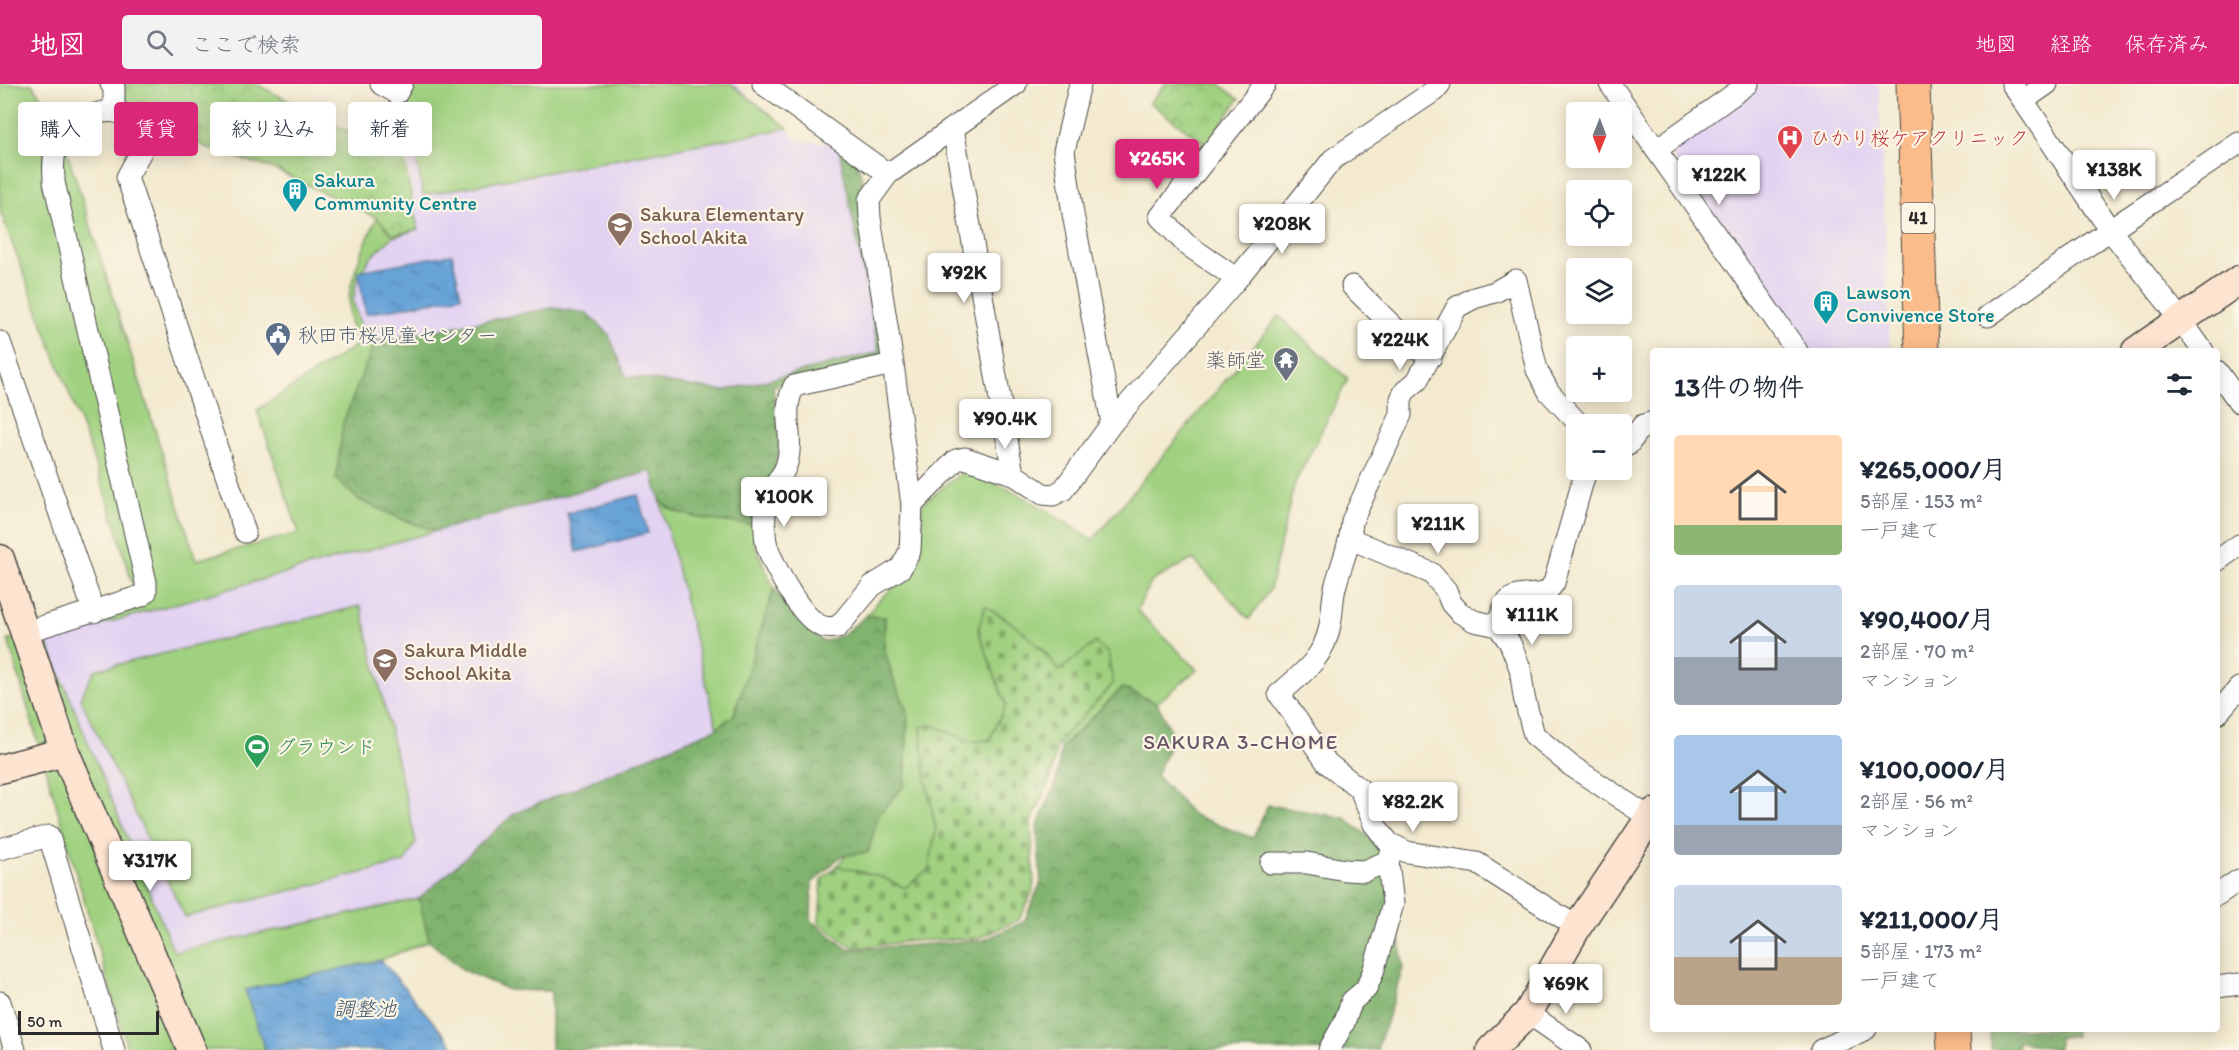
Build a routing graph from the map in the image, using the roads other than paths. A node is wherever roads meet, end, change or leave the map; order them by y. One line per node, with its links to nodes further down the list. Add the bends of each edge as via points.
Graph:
1 (111, 84): 14 (street)
2 (381, 84): 3 (street, via 398,93)
3 (402, 84)
4 (763, 84): 20 (street)
5 (1016, 84): 16 (street)
6 (1080, 84): 37 (street, via 1064,151)
7 (1265, 84): 22 (street, via 1160,217 1186,244)
8 (1440, 84): 22 (street, via 1333,159)
9 (1610, 84): 18 (street)
10 (1748, 84): 18 (street)
11 (1913, 84): 29 (main road, 41)
12 (2048, 84): 13 (street)
13 (2018, 92): 21 (street)
14 (114, 102)
15 (114, 111): 48 (street, via 74,125 56,150 54,166 56,193 146,582 146,592 141,596)
16 (953, 128): 20 (street); 40 (street)
17 (2239, 143): 21 (street)
18 (1656, 150): 28 (street)
19 (139, 156): 43 (street, via 127,177)
20 (888, 174): 33 (street, via 870,200 870,218)
21 (2110, 230): 25 (street); 26 (street)
22 (1237, 279): 37 (street)
23 (2239, 280): 26 (street)
24 (1352, 286): 32 (street, via 1412,344)
25 (1988, 316)
26 (2181, 320): 30 (street); 31 (street)
27 (0, 342): 48 (street)
28 (1795, 348)
29 (1922, 348)
30 (2140, 348)
31 (2201, 348)
32 (1431, 357): 36 (street, via 1457,307 1516,280 1537,370 1549,392); 44 (street, via 1401,399 1401,415 1353,521)
33 (893, 364): 42 (street); 42 (street, via 794,386 787,400 787,464 767,500 766,544 781,579 806,613 824,627 838,627 872,586 901,568 910,551)
34 (2220, 375): 35 (street)
35 (2239, 402)
36 (1570, 414)
37 (1112, 423): 40 (street, via 1064,490 1043,494)
38 (1650, 423): 39 (street, via 1643,425)
39 (1632, 440)
40 (1013, 474): 42 (street, via 965,458 957,460)
41 (1583, 480): 49 (street, via 1554,583 1546,593 1513,597 1503,604)
42 (912, 505)
43 (245, 532)
44 (1352, 539): 49 (street, via 1431,573 1459,612 1474,621); 58 (street, via 1334,592 1324,647 1312,666 1279,694 1327,763 1360,789)
45 (2239, 545): 47 (street)
46 (0, 559): 50 (street)
47 (2220, 559)
48 (93, 612): 50 (street)
49 (1498, 626): 55 (street, via 1520,668 1534,735 1570,765)
50 (25, 632): 53 (street)
51 (2239, 688): 52 (street)
52 (2220, 710)
53 (65, 752): 54 (street); 70 (street)
54 (0, 769)
55 (1650, 815)
56 (1650, 818): 62 (street)
57 (0, 849): 69 (street, via 49,836)
58 (1391, 854): 59 (street, via 1364,871 1307,863); 62 (street, via 1407,852 1477,863); 71 (street, via 1393,904 1383,941 1366,988 1352,1001)
59 (1271, 863)
60 (2239, 880): 61 (street)
61 (2220, 893)
62 (1577, 927): 66 (street)
63 (2239, 984): 64 (street)
64 (2220, 987)
65 (0, 1002): 68 (street)
66 (1528, 1013): 72 (street); 73 (street)
67 (1860, 1032): 74 (street)
68 (15, 1050)
69 (114, 1050)
70 (192, 1050)
71 (1329, 1050)
72 (1491, 1050)
73 (1581, 1050)
74 (1821, 1050)

